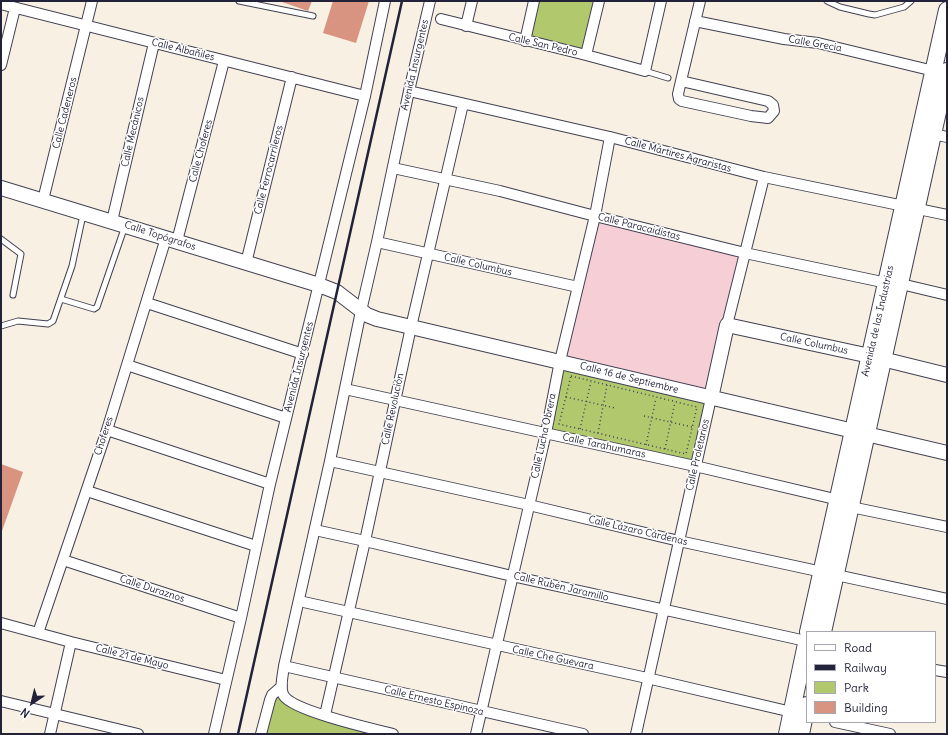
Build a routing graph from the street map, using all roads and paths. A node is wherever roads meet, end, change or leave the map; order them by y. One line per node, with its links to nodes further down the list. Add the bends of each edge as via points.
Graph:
1 (92, 1): 18 (street, Calle Cadeneros)
2 (239, 1): 15 (lane)
3 (386, 1): 31 (street, Avenida Insurgentes)
4 (430, 1): 30 (street, Avenida Insurgentes)
5 (472, 1): 19 (street)
6 (534, 1): 20 (street)
7 (599, 1): 22 (street)
8 (661, 1): 25 (street)
9 (700, 1): 17 (street)
10 (827, 1): 11 (lane, via 840,7 875,15 904,7)
11 (911, 1)
12 (1, 4): 13 (street, Calle Albañiles)
13 (16, 8): 18 (street, Calle Albañiles); 24 (street)
14 (947, 10): 26 (main road, Avenida de las Industrias)
15 (313, 16)
16 (441, 19): 19 (street, Calle San Pedro)
17 (695, 21): 26 (street, Calle Grecia, via 784,39 818,43); 29 (street)
18 (86, 26): 21 (street, Calle Albañiles); 39 (street, Calle Cadeneros)
19 (466, 26): 20 (street, Calle San Pedro)
20 (525, 40): 22 (street, Calle San Pedro)
21 (154, 43): 23 (street, Calle Albañiles); 44 (street, Calle Mecánicos)
22 (586, 55): 25 (street, Calle San Pedro)
23 (224, 61): 27 (street, Calle Albañiles); 47 (street, Calle Choferes)
24 (1, 65)
25 (645, 71): 28 (lane)
26 (942, 72): 33 (main road, Avenida de las Industrias); 40 (main road, Avenida de las Industrias)
27 (292, 77): 31 (street, Calle Albañiles); 51 (street, Calle Ferrocarrileros)
28 (668, 78)
29 (681, 82): 29 (street, via 678,94 682,101 768,118 774,111 773,105 768,101)
30 (409, 91): 32 (street, Calle Mártires Agraristas); 35 (street, Avenida Insurgentes)
31 (365, 96): 53 (street, Avenida Insurgentes)
32 (463, 104): 34 (street, Calle Mártires Agraristas); 37 (street, Calle Revolución)
33 (940, 135): 40 (main road, Avenida de las Industrias)
34 (610, 137): 36 (street, Calle Mártires Agraristas); 43 (street, Calle Lucha Obrera)
35 (393, 168): 37 (street, Calle Paracaidistas); 48 (street, Avenida Insurgentes)
36 (764, 177): 40 (street, Calle Mártires Agraristas); 49 (street, Calle Proletarios)
37 (445, 179): 43 (street, Calle Paracaidistas); 50 (street, Calle Revolución)
38 (2, 190): 39 (street, Calle Topógrafos)
39 (43, 200): 41 (street, Calle Topógrafos)
40 (910, 207): 42 (street, Calle Mártires Agraristas); 52 (main road, Avenida de las Industrias)
41 (84, 212): 44 (street, Calle Topógrafos); 57 (lane, via 74,258)
42 (947, 215)
43 (595, 216): 49 (street, Calle Paracaidistas); 54 (street, Calle Lucha Obrera)
44 (112, 221): 45 (street, Calle Topógrafos)
45 (126, 225): 47 (street, Calle Topógrafos); 57 (lane, via 98,307 94,309)
46 (1, 239): 55 (lane, via 21,254)
47 (171, 240): 51 (street, Calle Topógrafos); 58 (street, Choferes)
48 (377, 242): 50 (street, Calle Columbus); 59 (street, Avenida Insurgentes)
49 (745, 253): 52 (street, Calle Paracaidistas); 60 (street, Calle Proletarios)
50 (428, 254): 54 (street, Calle Columbus); 62 (street, Calle Revolución)
51 (246, 263): 53 (street, Calle Topógrafos)
52 (894, 284): 56 (street, Calle Paracaidistas); 64 (main road, Avenida de las Industrias)
53 (319, 285): 59 (street, Calle 16 de Septiembre, via 337,292); 63 (street, Avenida Insurgentes)
54 (578, 287): 65 (street, Calle Lucha Obrera)
55 (13, 295)
56 (947, 295)
57 (61, 299): 61 (lane, via 51,323 18,321)
58 (147, 303): 63 (street); 66 (street, Choferes)
59 (361, 311): 62 (street, Calle 16 de Septiembre, via 377,319); 70 (street, Avenida Insurgentes)
60 (727, 325): 64 (street, Calle Columbus); 73 (street, Calle Proletarios)
61 (1, 326)
62 (411, 327): 65 (street, Calle 16 de Septiembre); 74 (street, Calle Revolución)
63 (303, 354): 80 (street, Avenida Insurgentes)
64 (877, 358): 67 (street, Calle Columbus); 88 (main road, Avenida de las Industrias)
65 (560, 361): 73 (street, Calle 16 de Septiembre); 86 (street, Calle Lucha Obrera)
66 (127, 365): 80 (street); 85 (street, Choferes)
67 (947, 375)
68 (592, 381): 69 (path); 71 (path, via 571,376); 76 (path)
69 (607, 385): 72 (path); 77 (path)
70 (345, 389): 74 (street, Calle Tarahumaras); 92 (street, Avenida Insurgentes)
71 (566, 397): 76 (path); 84 (path, via 559,424)
72 (656, 397): 75 (path); 81 (path)
73 (711, 398): 88 (street, Calle 16 de Septiembre); 93 (street, Calle Proletarios)
74 (394, 399): 86 (street, Calle Tarahumaras); 94 (street, Calle Revolución)
75 (676, 401): 82 (path); 83 (path, via 697,407)
76 (586, 402): 77 (path); 84 (path)
77 (603, 405): 78 (path); 87 (path)
78 (615, 408)
79 (644, 416): 81 (path)
80 (286, 418): 95 (street, Avenida Insurgentes)
81 (651, 418): 82 (path); 89 (path)
82 (671, 422): 83 (path); 90 (path)
83 (692, 427): 90 (path, via 686,454)
84 (580, 429): 87 (path)
85 (107, 430): 95 (street); 96 (street, Choferes)
86 (546, 433): 93 (street, Calle Tarahumaras); 98 (street, Calle Lucha Obrera)
87 (598, 433): 89 (path)
88 (860, 433): 91 (street, Calle 16 de Septiembre); 97 (main road, Avenida de las Industrias)
89 (646, 445): 90 (path)
90 (665, 449)
91 (947, 453)
92 (330, 461): 94 (street, Calle Lázaro Cárdenas); 100 (street, Avenida Insurgentes)
93 (695, 466): 97 (street, Calle Tarahumaras); 102 (street, Calle Proletarios)
94 (379, 473): 98 (street, Calle Lázaro Cárdenas); 101 (street, Calle Revolución)
95 (270, 484): 103 (street, Avenida Insurgentes)
96 (86, 491): 103 (street); 104 (street, Choferes)
97 (845, 503): 99 (street, Calle Tarahumaras); 105 (main road, Avenida de las Industrias)
98 (529, 505): 102 (street, Calle Lázaro Cárdenas); 106 (street, Calle Lucha Obrera)
99 (947, 527)
100 (315, 530): 101 (street, Calle Rubén Jaramillo); 108 (street, Avenida Insurgentes)
101 (365, 541): 106 (street, Calle Rubén Jaramillo); 110 (street, Calle Revolución)
102 (679, 541): 105 (street, Calle Lázaro Cárdenas); 109 (street, Calle Proletarios)
103 (256, 546): 111 (street, Avenida Insurgentes)
104 (63, 560): 111 (street, Calle Duraznos); 115 (street, Choferes)
105 (829, 572): 107 (street, Calle Lázaro Cárdenas); 113 (main road, Avenida de las Industrias); 114 (main road, Avenida de las Industrias)
106 (512, 576): 109 (street, Calle Rubén Jaramillo); 118 (street, Calle Lucha Obrera)
107 (947, 599)
108 (299, 601): 110 (street, Calle Che Guevara); 120 (street, Avenida Insurgentes)
109 (663, 610): 116 (street, Calle Rubén Jaramillo); 124 (street, Calle Proletarios)
110 (349, 612): 118 (street, Calle Che Guevara); 123 (street, Calle Revolución)
111 (241, 618): 125 (street, Avenida Insurgentes)
112 (1, 623): 115 (street, Calle 21 de Mayo)
113 (809, 631)
114 (823, 631)
115 (38, 633): 117 (street, Calle 21 de Mayo)
116 (806, 637)
117 (71, 642): 125 (street, Calle 21 de Mayo); 130 (street)
118 (496, 646): 124 (street, Calle Che Guevara); 128 (street, Calle Lucha Obrera)
119 (806, 652): 129 (main road, Avenida de las Industrias)
120 (284, 666): 123 (street, Calle Ernesto Espinoza); 126 (street, Avenida Insurgentes)
121 (936, 670): 122 (street)
122 (947, 672)
123 (333, 678): 128 (street, Calle Ernesto Espinoza); 131 (street, Calle Revolución)
124 (647, 678): 129 (street, Calle Che Guevara); 140 (street, Calle Proletarios)
125 (226, 680): 135 (street, Avenida Insurgentes)
126 (282, 689): 131 (street, via 284,697 294,705); 136 (street, via 272,695)
127 (1, 701): 130 (street)
128 (481, 711): 138 (street, Calle Lucha Obrera); 139 (street, Calle Ernesto Espinoza)
129 (802, 712): 141 (main road, Avenida de las Industrias); 142 (main road, Avenida de las Industrias)
130 (55, 713): 133 (street); 134 (street)
131 (325, 715): 137 (street)
132 (840, 723): 143 (street)
133 (50, 734)
134 (138, 734)
135 (214, 734)
136 (261, 734)
137 (393, 734)
138 (476, 734)
139 (583, 734)
140 (636, 734)
141 (787, 734)
142 (801, 734)
143 (890, 734)

